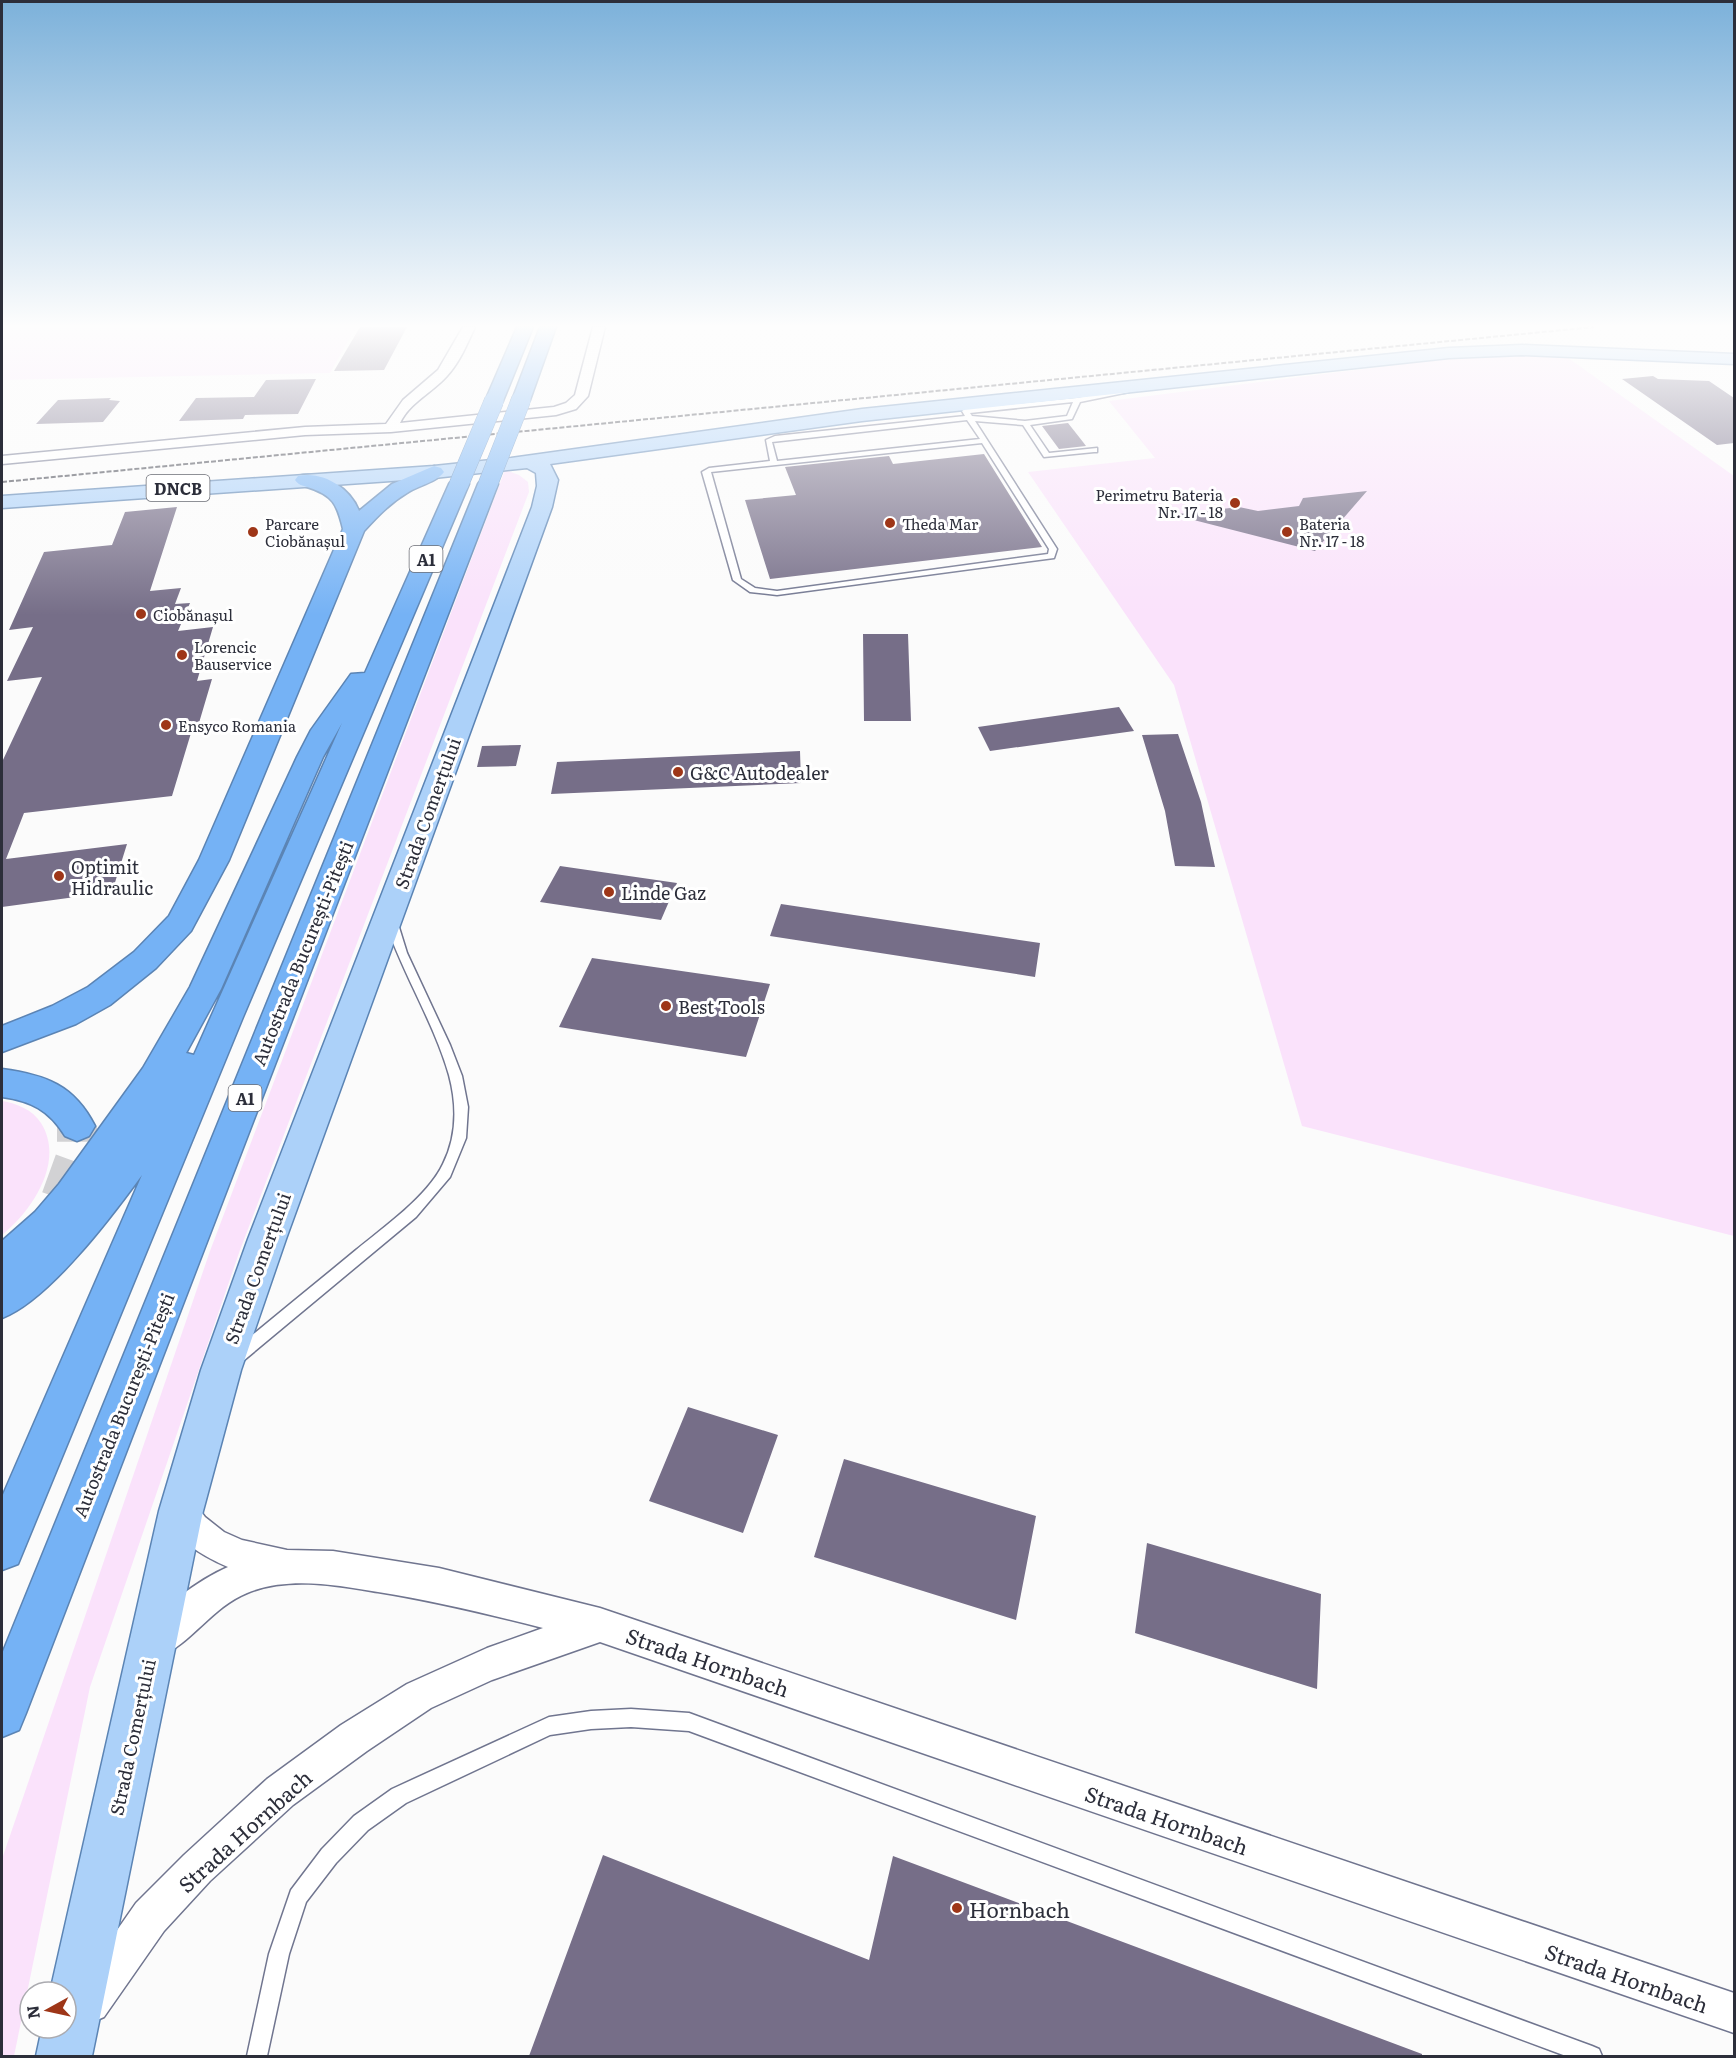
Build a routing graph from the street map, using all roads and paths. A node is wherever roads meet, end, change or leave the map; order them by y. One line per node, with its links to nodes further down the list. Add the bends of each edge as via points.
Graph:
1 (393, 423): 10 (street)
2 (446, 423): 10 (street)
3 (488, 423): 20 (highway, Autostrada București-Pitești / A1, bridge)
4 (508, 423): 20 (highway, Autostrada București-Pitești / A1, bridge)
5 (717, 423): 21 (main road, DNCB, via 484,450)
6 (806, 423): 13 (main road, DNCB)
7 (944, 423): 11 (lane)
8 (972, 423): 12 (lane)
9 (1024, 423): 14 (lane, via 1047,455)
10 (391, 428): 15 (street, via 305,431)
11 (901, 438): 12 (lane); 17 (lane); 17 (lane, via 770,440)
12 (984, 441): 17 (lane, via 1053,549 1051,556 777,592 753,590 737,580 706,472)
13 (642, 447): 16 (main road, DNCB); 23 (main road, via 577,472)
14 (1094, 450)
15 (2, 460)
16 (531, 462): 18 (main road, DNCB); 23 (main road, via 545,468 547,475)
17 (774, 462)
18 (434, 472): 19 (main road, DNCB); 24 (highway, via 389,493)
19 (305, 480): 22 (main road, DNCB); 24 (highway, via 340,493)
20 (473, 484): 25 (highway, Autostrada București-Pitești / A1); 39 (highway, Autostrada București-Pitești / A1)
21 (2, 492)
22 (2, 502)
23 (542, 507): 27 (main road, Strada Comerțului)
24 (354, 529): 28 (highway, via 214,860 180,923 145,960 99,996 64,1015)
25 (394, 634): 26 (highway, Autostrada București-Pitești / A1); 31 (highway, via 319,739 205,989 155,1078 72,1195 48,1224)
26 (357, 722): 32 (highway, via 315,783 160,1115 99,1205); 35 (highway, Autostrada București-Pitești / A1)
27 (389, 914): 33 (main road, Strada Comerțului); 33 (lane, via 395,937 458,1084 463,1112 459,1143 449,1166 411,1214)
28 (2, 1039)
29 (2, 1083): 30 (highway, via 47,1093 61,1103)
30 (77, 1126)
31 (2, 1264)
32 (2, 1314)
33 (220, 1370): 34 (main road, Strada Comerțului)
34 (181, 1511): 36 (street, Strada Hornbach, via 213,1544); 38 (main road, Strada Comerțului)
35 (2, 1548)
36 (287, 1567): 37 (street, Strada Hornbach, via 333,1568 439,1585); 38 (street, Strada Hornbach, via 248,1576 214,1593 184,1615)
37 (600, 1625): 40 (street, Strada Hornbach); 41 (street, Strada Hornbach, via 487,1665 419,1696 280,1792 150,1917)
38 (152, 1647): 41 (main road, Strada Comerțului)
39 (2, 1713)
40 (1734, 2013)
41 (66, 2045)
42 (257, 2056): 43 (lane, via 279,1954 298,1897 361,1823 399,1796 549,1726 631,1718 689,1722)
43 (1592, 2056)

